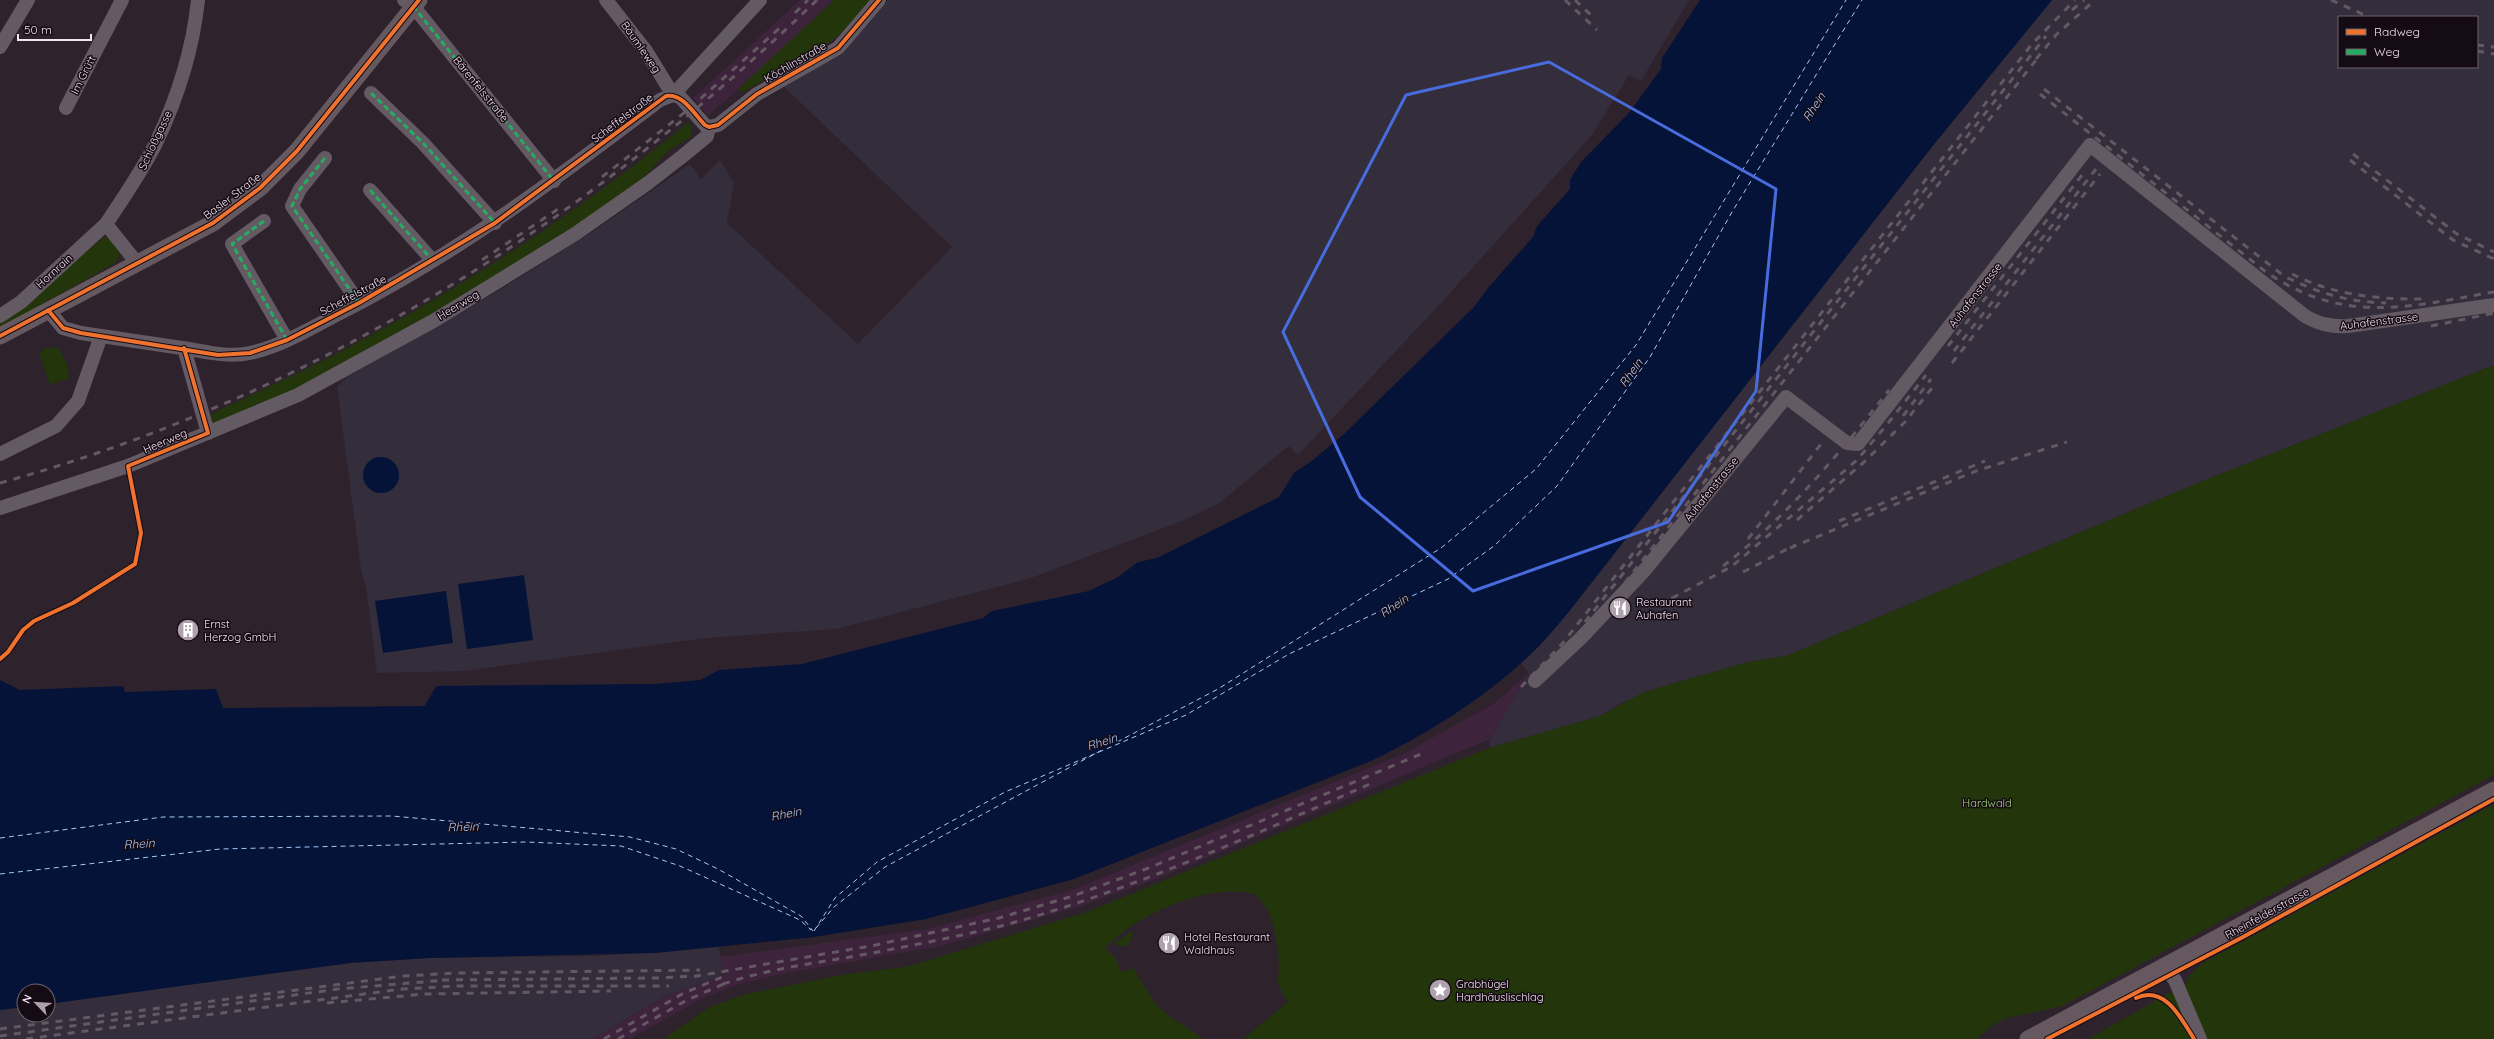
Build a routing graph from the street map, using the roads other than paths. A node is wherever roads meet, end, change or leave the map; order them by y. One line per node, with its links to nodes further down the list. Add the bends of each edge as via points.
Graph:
1 (28, 0): 8 (street)
2 (122, 0): 11 (street, Im Grütt)
3 (198, 0): 18 (street, Schloßgasse, via 186,58 166,118 140,173)
4 (606, 0): 10 (street, Bäumleweg, via 646,51)
5 (760, 0): 10 (street, Scheffelstraße)
6 (879, 0): 12 (street, Köchlinstraße, via 838,48 757,94 718,125)
7 (412, 2): 14 (street, Bärenfelsstraße); 20 (main road, Basler Straße, via 297,151 260,188 213,223)
8 (0, 47)
9 (371, 93): 17 (street, via 423,143)
10 (673, 95): 12 (street, via 680,97); 14 (street, Scheffelstraße, via 660,100)
11 (66, 108)
12 (707, 126): 29 (street, Heerweg, via 707,136 642,188 575,234 441,316 298,395)
13 (325, 158): 21 (street, via 300,189 292,206)
14 (554, 181): 17 (street, Scheffelstraße)
15 (370, 190): 19 (street)
16 (264, 221): 27 (street, via 232,244)
17 (495, 223): 19 (street, Scheffelstraße)
18 (106, 224): 20 (street); 24 (street, Hornrain, via 21,302)
19 (433, 262): 21 (street, Scheffelstraße)
20 (137, 263): 23 (main road, Basler Straße)
21 (359, 303): 27 (street, Scheffelstraße)
22 (2494, 305): 32 (street, Auhafenstrasse, via 2348,326 2318,324 2090,145 1858,444 1847,443 1786,397 1644,571 1581,638)
23 (48, 310): 25 (main road, Basler Straße); 26 (street, Scheffelstraße, via 63,328)
24 (0, 316)
25 (0, 336)
26 (101, 336): 28 (street, Scheffelstraße); 30 (street, via 78,401 56,426)
27 (287, 340): 28 (street, Scheffelstraße, via 250,353 218,355)
28 (184, 348): 29 (street)
29 (208, 433): 31 (street, Heerweg, via 128,466)
30 (0, 454)
31 (0, 508)
32 (1535, 681)
33 (2494, 790): 35 (main road, Rheinfelderstrasse)
34 (2494, 799): 35 (main road, Rheinfelderstrasse)
35 (2167, 971): 36 (main road, Rheinfelderstrasse); 37 (main road, Rheinfelderstrasse); 38 (street, via 2181,993)
36 (2028, 1039)
37 (2047, 1039)
38 (2200, 1039)

